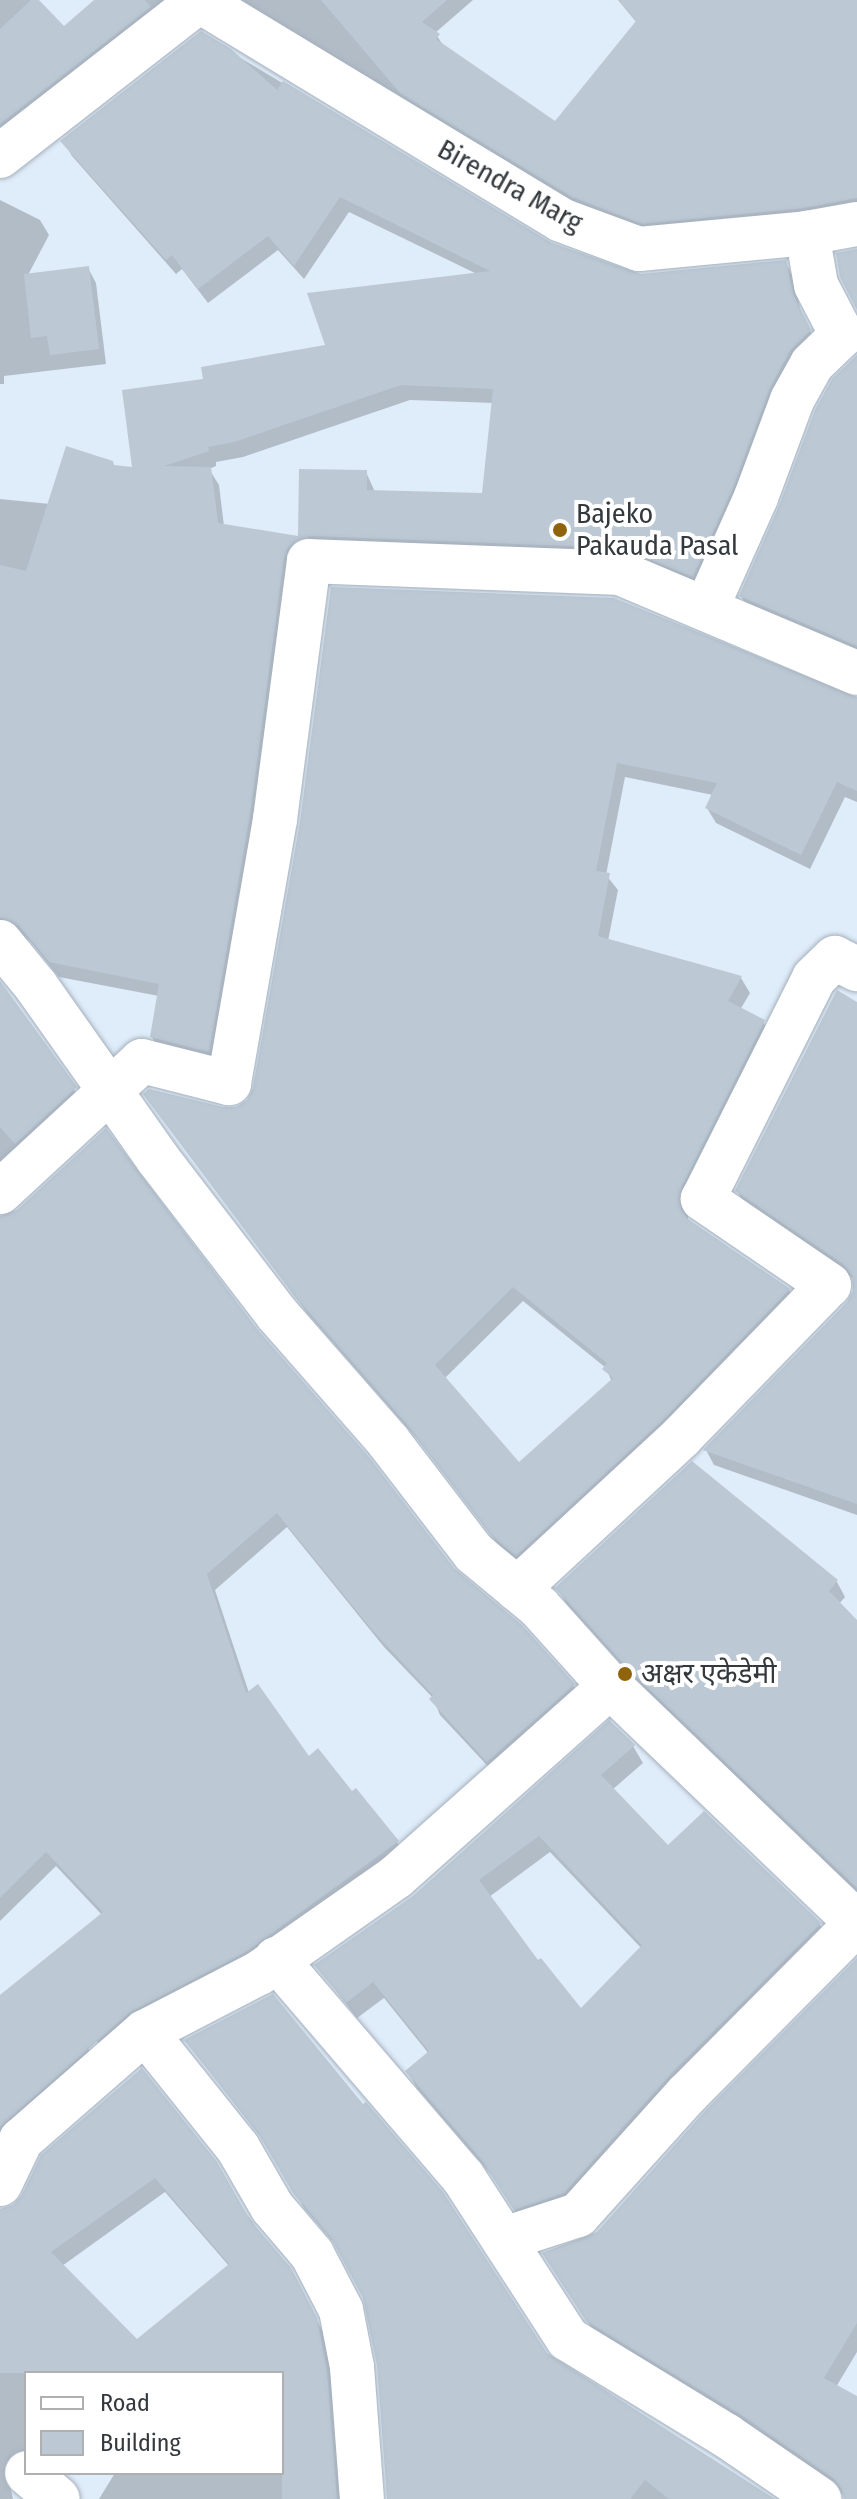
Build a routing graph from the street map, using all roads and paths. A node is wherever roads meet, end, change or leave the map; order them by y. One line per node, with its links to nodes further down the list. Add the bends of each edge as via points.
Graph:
1 (199, 0): 2 (street); 4 (street, Birendra Marg, via 561,220 639,249)
2 (0, 156)
3 (857, 224): 4 (street, Birendra Marg)
4 (807, 233): 5 (street, via 816,285 842,335 812,364 792,400)
5 (706, 609): 6 (street); 9 (street, via 620,573 309,561 275,819 229,1083 142,1061)
6 (857, 673)
7 (0, 942): 9 (street)
8 (857, 969): 11 (street, via 835,958 814,978 703,1199 829,1285 681,1437)
9 (110, 1092): 10 (street); 11 (street, via 277,1314 388,1441 474,1553)
10 (8, 1166)
11 (517, 1589): 12 (street)
12 (610, 1686): 13 (street, via 396,1877); 17 (street, via 857,1923 688,2093 578,2215)
13 (276, 1959): 14 (street); 17 (street, via 463,2177)
14 (145, 2032): 15 (street); 22 (street, via 238,2148 272,2207 312,2254 341,2310 352,2367)
15 (10, 2127): 16 (street)
16 (0, 2184)
17 (504, 2239): 23 (street, via 568,2339)
18 (0, 2451): 19 (street)
19 (24, 2471)
20 (28, 2475): 21 (street)
21 (58, 2499)
22 (362, 2499)
23 (819, 2499)

